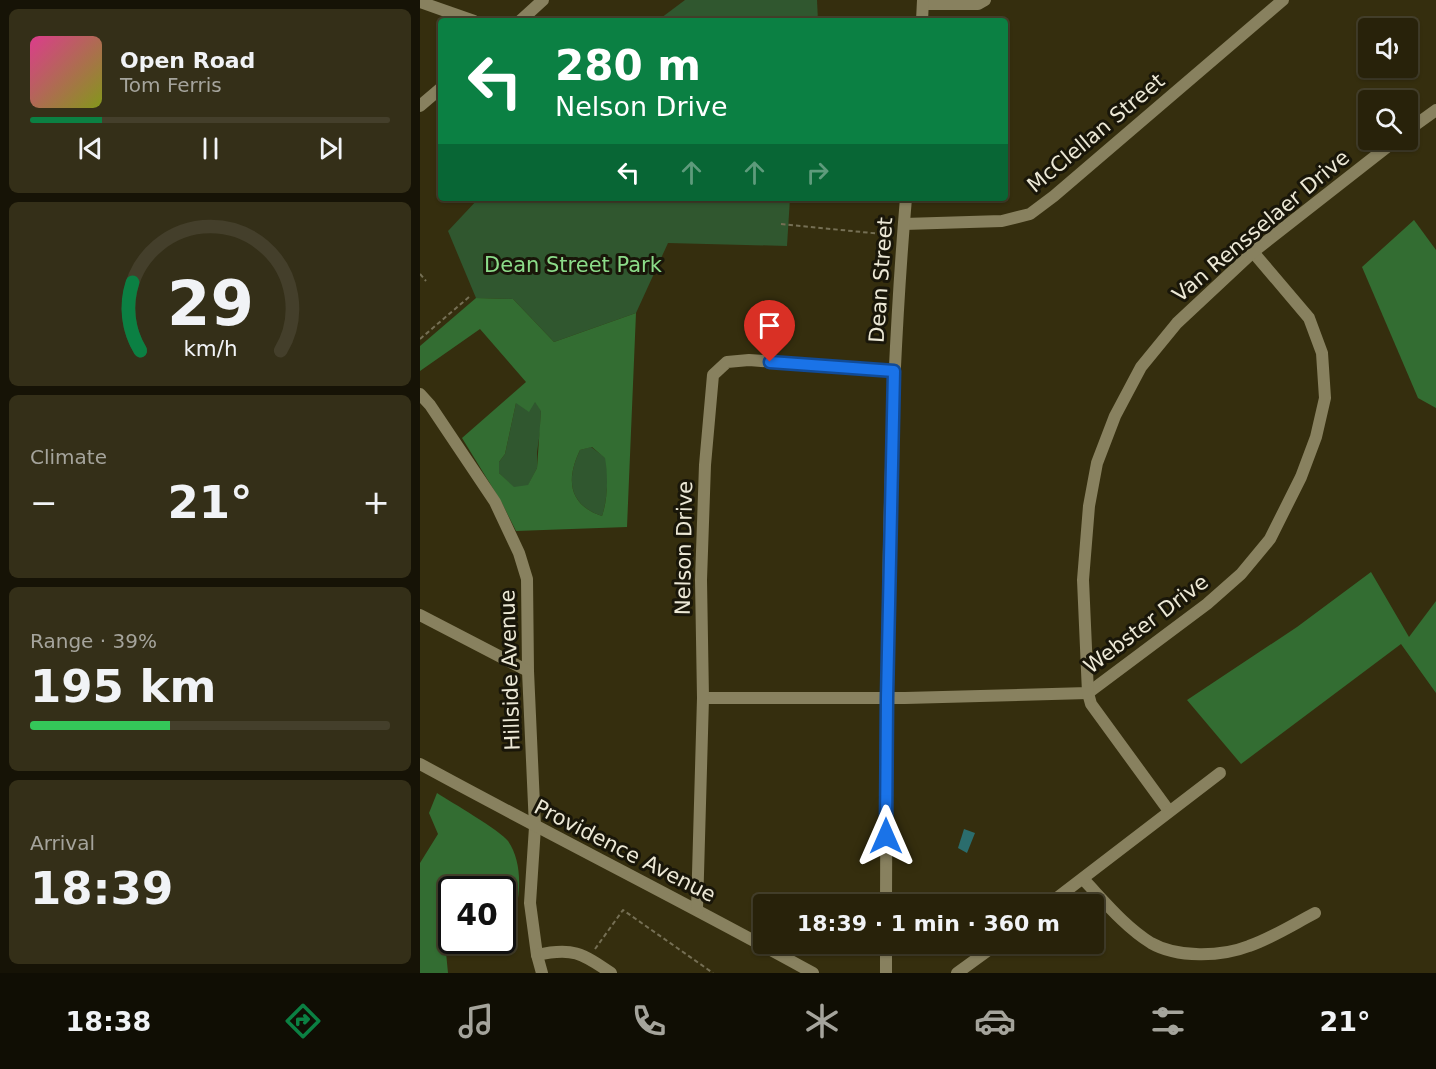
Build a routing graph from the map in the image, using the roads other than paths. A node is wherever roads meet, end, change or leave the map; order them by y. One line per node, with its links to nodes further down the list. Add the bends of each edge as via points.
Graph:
1 (543, 0): 7 (street)
2 (985, 0): 5 (street, via 978,4)
3 (1283, 0): 15 (street, McClellan Street, via 1030,214 1002,221)
4 (420, 2): 6 (street)
5 (923, 2): 8 (street)
6 (465, 18)
7 (523, 18)
8 (922, 18)
9 (438, 91): 10 (street)
10 (420, 106)
11 (1436, 110): 12 (street)
12 (1418, 123)
13 (1383, 150): 16 (street, Van Rensselaer Drive)
14 (906, 201): 15 (street, Dean Street)
15 (904, 230): 17 (street, Dean Street)
16 (1253, 252): 21 (street, Van Rensselaer Drive, via 1177,323 1141,367 1115,416 1097,463 1083,580); 21 (street, Webster Drive, via 1309,318 1322,353 1325,398 1317,437 1270,539 1241,574)
17 (894, 371): 22 (street, Nelson Drive, via 748,360 727,362 714,375 705,465 701,580); 23 (street, Dean Street)
18 (420, 394): 20 (street, Hillside Avenue, via 495,502 519,553 527,579)
19 (420, 615): 20 (street)
20 (528, 671): 27 (street, Hillside Avenue)
21 (1088, 693): 23 (street, Webster Drive); 26 (street, Van Rensselaer Drive, via 1091,704)
22 (703, 698): 23 (street, Webster Drive); 31 (street, Nelson Drive)
23 (887, 698): 29 (street, Dean Street)
24 (420, 764): 27 (street, Providence Avenue)
25 (1220, 773): 26 (street)
26 (1168, 811): 28 (street)
27 (535, 827): 31 (street, Providence Avenue); 35 (street, Hillside Avenue, via 530,903)
28 (1084, 879): 30 (street); 32 (street, via 1126,924 1152,943 1178,953 1216,953 1249,946)
29 (886, 894)
30 (1063, 894)
31 (697, 909): 38 (street, Providence Avenue)
32 (1315, 913)
33 (886, 954): 39 (street)
34 (983, 954): 40 (street)
35 (537, 955): 36 (street, Hillside Avenue); 37 (street, via 559,950 589,958)
36 (542, 973)
37 (611, 973)
38 (813, 973)
39 (886, 973)
40 (957, 973)

